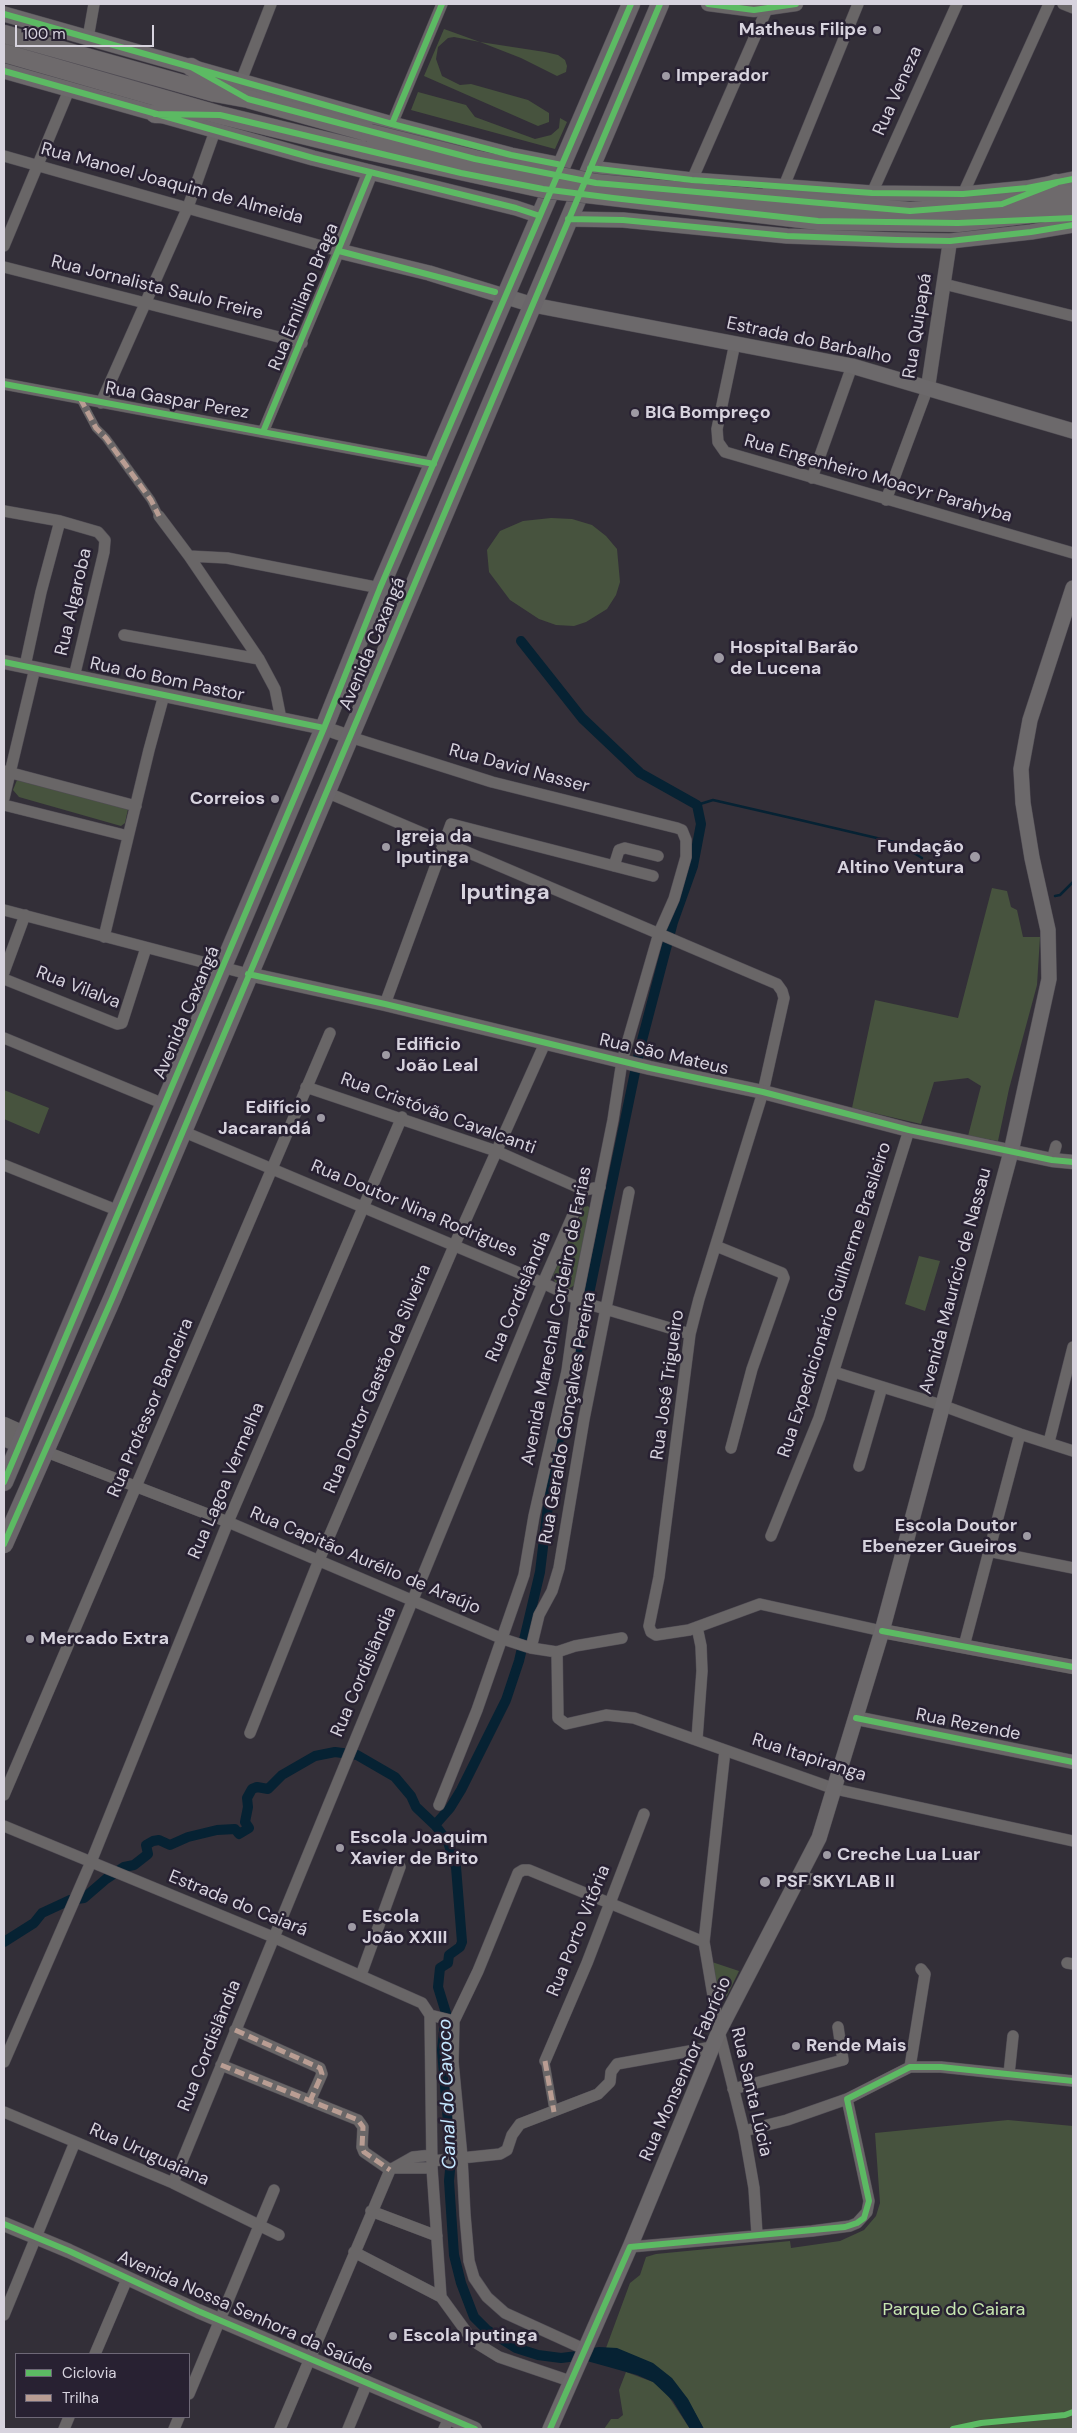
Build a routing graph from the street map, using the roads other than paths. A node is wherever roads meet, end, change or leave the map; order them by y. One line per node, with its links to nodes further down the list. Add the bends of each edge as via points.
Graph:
1 (94, 4): 16 (street)
2 (271, 4): 21 (street)
3 (442, 4): 20 (street, via 440,21)
4 (631, 4): 30 (main road, Avenida Caxangá)
5 (660, 4): 32 (main road, Avenida Caxangá)
6 (708, 4): 12 (street, via 741,9)
7 (796, 4): 12 (street)
8 (858, 4): 37 (street)
9 (957, 4): 38 (street, Rua Veneza)
10 (1049, 4): 39 (street)
11 (1063, 4): 13 (street)
12 (775, 7): 35 (street)
13 (1073, 8)
14 (4, 14): 16 (main road)
15 (4, 34): 24 (highway, via 215,93)
16 (88, 38): 18 (main road)
17 (4, 53): 26 (highway)
18 (191, 66): 21 (main road); 24 (highway)
19 (4, 71): 23 (main road)
20 (409, 80): 22 (street); 27 (street)
21 (241, 81): 27 (main road)
22 (420, 85)
23 (69, 90): 25 (main road); 31 (street)
24 (248, 99): 42 (highway, bridge, via 475,159 596,183)
25 (155, 114): 26 (highway)
26 (218, 123): 34 (main road); 42 (highway, bridge, via 364,150 543,189); 43 (street)
27 (392, 124): 28 (main road)
28 (511, 155): 30 (main road); 41 (main road, via 520,170 518,189 512,196)
29 (4, 156): 31 (street, Rua Manoel Joaquim de Almeida)
30 (562, 165): 46 (main road, Avenida Caxangá)
31 (38, 167): 43 (street, Rua Manoel Joaquim de Almeida); 52 (street)
32 (590, 168): 33 (main road); 48 (main road, Avenida Caxangá)
33 (630, 172): 35 (main road); 49 (main road, via 614,181 607,198 609,207)
34 (370, 173): 41 (main road); 53 (main road, Rua Emiliano Braga)
35 (692, 180): 37 (main road)
36 (1065, 181): 39 (main road); 45 (highway)
37 (784, 186): 38 (main road)
38 (872, 193): 39 (main road)
39 (963, 194)
40 (1073, 194): 45 (highway)
41 (495, 202): 46 (main road)
42 (760, 206): 45 (highway, via 818,221 901,224 958,223)
43 (188, 207): 53 (street, Rua Manoel Joaquim de Almeida); 57 (street)
44 (1073, 209): 45 (highway)
45 (999, 212): 47 (highway)
46 (540, 216): 56 (main road, Avenida Caxangá)
47 (1073, 218)
48 (568, 219): 49 (main road); 58 (main road, Avenida Caxangá)
49 (623, 220): 51 (main road, via 787,236)
50 (1073, 225): 51 (main road)
51 (950, 240): 55 (street, Rua Quipapá)
52 (4, 246)
53 (339, 250): 56 (main road, Rua Manoel Joaquim de Almeida); 60 (street, Rua Emiliano Braga)
54 (4, 267): 57 (street, Rua Jornalista Saulo Freire)
55 (944, 284): 59 (street); 64 (street, Rua Quipapá)
56 (505, 295): 58 (main road, Rua Manoel Joaquim de Almeida); 69 (main road, Avenida Caxangá)
57 (147, 302): 60 (street, Rua Jornalista Saulo Freire); 66 (street)
58 (533, 305): 61 (main road, Estrada do Barbalho); 87 (main road, Avenida Caxangá)
59 (1073, 316)
60 (302, 342): 68 (street, Rua Emiliano Braga)
61 (735, 343): 62 (main road, Estrada do Barbalho); 70 (street, Rua Engenheiro Moacyr Parahyba, via 717,429 718,442 731,455)
62 (852, 366): 64 (main road, Estrada do Barbalho); 70 (street)
63 (4, 384): 65 (street, Rua Gaspar Perez)
64 (928, 387): 67 (main road, Estrada do Barbalho); 71 (street, Rua Quipapá)
65 (80, 398): 66 (street, Rua Gaspar Perez); 73 (street, via 96,428 146,492)
66 (101, 403): 68 (street, Rua Gaspar Perez)
67 (1073, 431)
68 (263, 432): 69 (street, Rua Gaspar Perez)
69 (434, 464): 77 (main road, Avenida Caxangá)
70 (812, 478): 71 (street, Rua Engenheiro Moacyr Parahyba)
71 (886, 500): 75 (street, Rua Engenheiro Moacyr Parahyba)
72 (4, 511): 74 (street)
73 (159, 516): 76 (street)
74 (60, 521): 82 (street); 83 (street, Rua Algaroba, via 102,535 106,545)
75 (1073, 553)
76 (189, 556): 77 (street, via 227,558); 80 (street)
77 (380, 588): 86 (main road, Avenida Caxangá)
78 (1073, 588): 121 (main road, Avenida Maurício de Nassau, via 1023,750 1023,803 1050,952 1049,978)
79 (124, 635): 80 (street)
80 (259, 659): 85 (street, via 275,689)
81 (4, 662): 82 (street, Rua do Bom Pastor)
82 (30, 667): 83 (street, Rua do Bom Pastor); 88 (street)
83 (74, 677): 84 (street, Rua do Bom Pastor)
84 (164, 695): 85 (street, Rua do Bom Pastor); 92 (street)
85 (281, 719): 86 (street, Rua do Bom Pastor)
86 (324, 728): 87 (street, Rua do Bom Pastor); 104 (main road, Avenida Caxangá)
87 (350, 737): 89 (main road, Avenida Caxangá); 93 (street, Rua David Nasser, via 492,782)
88 (7, 772): 90 (street); 92 (street)
89 (326, 792): 95 (street); 106 (main road, Avenida Caxangá)
90 (4, 798)
91 (4, 806): 94 (street)
92 (136, 806): 94 (street)
93 (682, 830): 101 (street, Avenida Marechal Cordeiro de Farias, via 686,840 686,858)
94 (128, 836): 102 (street)
95 (444, 842): 97 (street, via 451,824); 101 (street); 108 (street)
96 (658, 856): 97 (street, via 625,848 619,850)
97 (614, 866): 98 (street)
98 (654, 876)
99 (4, 910): 100 (street, Rua São Mateus)
100 (25, 916): 102 (street, Rua São Mateus); 105 (street)
101 (662, 934): 112 (street, Avenida Marechal Cordeiro de Farias); 114 (street, Rua José Trigueiro, via 777,984 782,991 784,998)
102 (104, 936): 103 (street, Rua São Mateus)
103 (146, 948): 104 (street, Rua São Mateus); 107 (street, Rua Vilalva, via 122,1023)
104 (222, 968): 106 (street, Rua São Mateus); 115 (main road, Avenida Caxangá)
105 (4, 972)
106 (248, 974): 108 (street, Rua São Mateus); 118 (main road, Avenida Caxangá)
107 (4, 979)
108 (385, 1004): 111 (street, Rua São Mateus)
109 (330, 1033): 113 (street, Rua Professor Bandeira)
110 (4, 1038): 115 (street)
111 (545, 1043): 112 (street, Rua São Mateus); 120 (street, Rua Doutor Gastão da Silveira)
112 (628, 1063): 114 (street, Rua São Mateus); 126 (street, Avenida Marechal Cordeiro de Farias)
113 (306, 1086): 116 (street, Rua Cristóvão Cavalcanti); 125 (street, Rua Professor Bandeira)
114 (763, 1092): 117 (street, Rua São Mateus); 132 (street, Rua José Trigueiro)
115 (164, 1104): 130 (main road, Avenida Caxangá)
116 (402, 1117): 120 (street, Rua Cristóvão Cavalcanti); 129 (street, Rua Lagoa Vermelha)
117 (910, 1130): 121 (street, Rua São Mateus); 138 (street, Rua Expedicionário Guilherme Brasileiro)
118 (182, 1131): 125 (street, Rua Doutor Nina Rodrigues); 147 (main road, Avenida Caxangá)
119 (1056, 1146): 122 (street)
120 (496, 1151): 127 (street, Rua Cristóvão Cavalcanti); 131 (street, Rua Doutor Gastão da Silveira)
121 (1010, 1152): 122 (street, Rua São Mateus); 140 (main road, Avenida Maurício de Nassau)
122 (1052, 1160): 123 (street, Rua São Mateus)
123 (1073, 1162)
124 (4, 1165): 130 (street)
125 (271, 1168): 129 (street, Rua Doutor Nina Rodrigues); 150 (street, Rua Professor Bandeira)
126 (600, 1187): 127 (street); 134 (street, Avenida Marechal Cordeiro de Farias)
127 (584, 1190): 133 (street, Rua Cordislândia)
128 (629, 1192): 135 (street, Rua Geraldo Gonçalves Pereira)
129 (363, 1207): 131 (street, Rua Doutor Nina Rodrigues); 151 (street, Rua Lagoa Vermelha)
130 (119, 1211): 143 (main road, Avenida Caxangá)
131 (454, 1246): 133 (street, Rua Doutor Nina Rodrigues); 155 (street, Rua Doutor Gastão da Silveira)
132 (716, 1246): 136 (street, Rua José Trigueiro); 145 (street, via 782,1273 784,1278 752,1369)
133 (543, 1283): 134 (street, Rua Doutor Nina Rodrigues); 157 (street, Rua Cordislândia)
134 (581, 1301): 135 (street, Rua Doutor Nina Rodrigues); 161 (street, Avenida Marechal Cordeiro de Farias, via 524,1575)
135 (603, 1309): 136 (street, Rua Doutor Nina Rodrigues); 163 (street, Rua Geraldo Gonçalves Pereira, via 559,1568)
136 (690, 1334): 158 (street, Rua José Trigueiro, via 650,1626 656,1635)
137 (1073, 1347): 144 (street)
138 (834, 1372): 139 (street); 152 (street, Rua Expedicionário Guilherme Brasileiro)
139 (882, 1387): 140 (street); 148 (street)
140 (941, 1405): 142 (street); 159 (main road, Avenida Maurício de Nassau)
141 (4, 1424): 143 (street)
142 (1020, 1434): 144 (street); 154 (street)
143 (16, 1439): 149 (main road, Avenida Caxangá)
144 (1049, 1442): 146 (street)
145 (731, 1448)
146 (1073, 1450)
147 (44, 1451): 150 (street, Rua Capitão Aurélio de Araújo); 153 (main road, Avenida Caxangá)
148 (859, 1466)
149 (4, 1482)
150 (136, 1488): 151 (street, Rua Capitão Aurélio de Araújo); 173 (street, Rua Professor Bandeira)
151 (228, 1522): 155 (street, Rua Capitão Aurélio de Araújo); 178 (street, Rua Lagoa Vermelha)
152 (771, 1536)
153 (4, 1544)
154 (988, 1551): 156 (street); 162 (street)
155 (319, 1560): 157 (street, Rua Capitão Aurélio de Araújo); 167 (street, Rua Doutor Gastão da Silveira)
156 (1073, 1568)
157 (413, 1599): 161 (street, Rua Capitão Aurélio de Araújo); 181 (street, Rua Cordislândia)
158 (697, 1627): 159 (street, via 760,1604); 168 (street, via 702,1671)
159 (882, 1631): 162 (street); 166 (main road, Avenida Maurício de Nassau)
160 (622, 1638): 164 (street, Rua Capitão Aurélio de Araújo)
161 (505, 1640): 163 (street, Rua Capitão Aurélio de Araújo); 174 (street, Avenida Marechal Cordeiro de Farias)
162 (964, 1646): 165 (street)
163 (529, 1647): 164 (street, Rua Capitão Aurélio de Araújo)
164 (556, 1652): 168 (street, Rua Itapiranga, via 558,1718 566,1724 606,1714 619,1715)
165 (1073, 1667)
166 (856, 1718): 169 (main road, Avenida Maurício de Nassau); 171 (street, Rua Rezende)
167 (250, 1733)
168 (697, 1739): 170 (street, Rua Itapiranga)
169 (848, 1746): 172 (main road, Rua Monsenhor Fabrício)
170 (725, 1750): 172 (street, Rua Itapiranga); 182 (street, Rua Santa Lúcia)
171 (1073, 1762)
172 (835, 1789): 177 (street, Rua Itapiranga); 189 (main road, Rua Monsenhor Fabrício, via 808,1878)
173 (4, 1795)
174 (439, 1805)
175 (644, 1814): 180 (street, Rua Porto Vitória)
176 (4, 1826): 178 (street, Estrada do Caiará)
177 (1073, 1841)
178 (91, 1862): 181 (street, Estrada do Caiará); 193 (street, Rua Lagoa Vermelha)
179 (400, 1867): 184 (street)
180 (609, 1904): 182 (street); 186 (street, via 529,1870 518,1873 478,1970); 192 (street, Rua Porto Vitória)
181 (274, 1937): 184 (street, Estrada do Caiará); 188 (street, Rua Cordislândia)
182 (704, 1942): 189 (street, Rua Santa Lúcia)
183 (921, 1969): 195 (street, via 925,1974)
184 (361, 1975): 185 (street, Estrada do Caiará, via 422,2003)
185 (432, 2015): 186 (street, Estrada do Caiará); 206 (street)
186 (452, 2021): 205 (street)
187 (838, 2027): 198 (street, via 843,2060)
188 (235, 2030): 194 (street, Rua Cordislândia); 200 (street, via 320,2068 322,2074)
189 (719, 2031): 191 (main road, Rua Monsenhor Fabrício); 198 (street, Rua Santa Lúcia)
190 (1014, 2036): 196 (street)
191 (712, 2047): 202 (street, via 617,2064 611,2072 610,2082 598,2094); 217 (main road, Rua Monsenhor Fabrício)
192 (545, 2061): 202 (street)
193 (4, 2062)
194 (221, 2065): 200 (street); 208 (street, Rua Cordislândia)
195 (910, 2067): 196 (street); 199 (street)
196 (1009, 2074): 197 (street)
197 (1073, 2081)
198 (733, 2089): 203 (street, Rua Santa Lúcia)
199 (847, 2099): 203 (street); 213 (street, via 869,2201 864,2218 850,2226)
200 (310, 2101): 207 (street, via 358,2120 363,2127 364,2152)
201 (4, 2112): 204 (street, Rua Uruguaiana)
202 (554, 2112): 205 (street, via 520,2124 507,2150 500,2154)
203 (744, 2131): 213 (street, Rua Santa Lúcia, via 754,2188)
204 (75, 2142): 208 (street, Rua Uruguaiana); 216 (street)
205 (461, 2157): 206 (street); 223 (street, via 468,2261 474,2278 487,2297 505,2313)
206 (433, 2161): 207 (street, via 413,2157); 215 (street)
207 (391, 2169): 210 (street)
208 (173, 2183): 212 (street, Rua Uruguaiana)
209 (274, 2190): 212 (street)
210 (371, 2211): 215 (street); 218 (street)
211 (4, 2224): 216 (street, Avenida Nossa Senhora da Saúde)
212 (259, 2224): 214 (street, Rua Uruguaiana); 222 (street)
213 (757, 2234): 217 (street)
214 (279, 2235)
215 (437, 2236): 220 (street)
216 (36, 2238): 219 (street, Avenida Nossa Senhora da Saúde); 221 (street)
217 (630, 2246): 223 (main road, Rua Monsenhor Fabrício)
218 (354, 2252): 220 (street); 225 (street)
219 (127, 2278): 222 (street, Avenida Nossa Senhora da Saúde); 224 (street)
220 (441, 2297): 226 (street, via 474,2340 499,2357)
221 (4, 2315)
222 (220, 2320): 225 (street, Avenida Nossa Senhora da Saúde); 228 (street)
223 (583, 2351): 226 (main road)
224 (95, 2353)
225 (309, 2358): 227 (street, Avenida Nossa Senhora da Saúde); 231 (street)
226 (571, 2379): 233 (main road)
227 (367, 2383): 229 (street, Avenida Nossa Senhora da Saúde); 230 (street)
228 (190, 2392)
229 (447, 2424): 232 (street, Avenida Nossa Senhora da Saúde)
230 (350, 2428)
231 (280, 2429)
232 (475, 2429)
233 (550, 2429)

